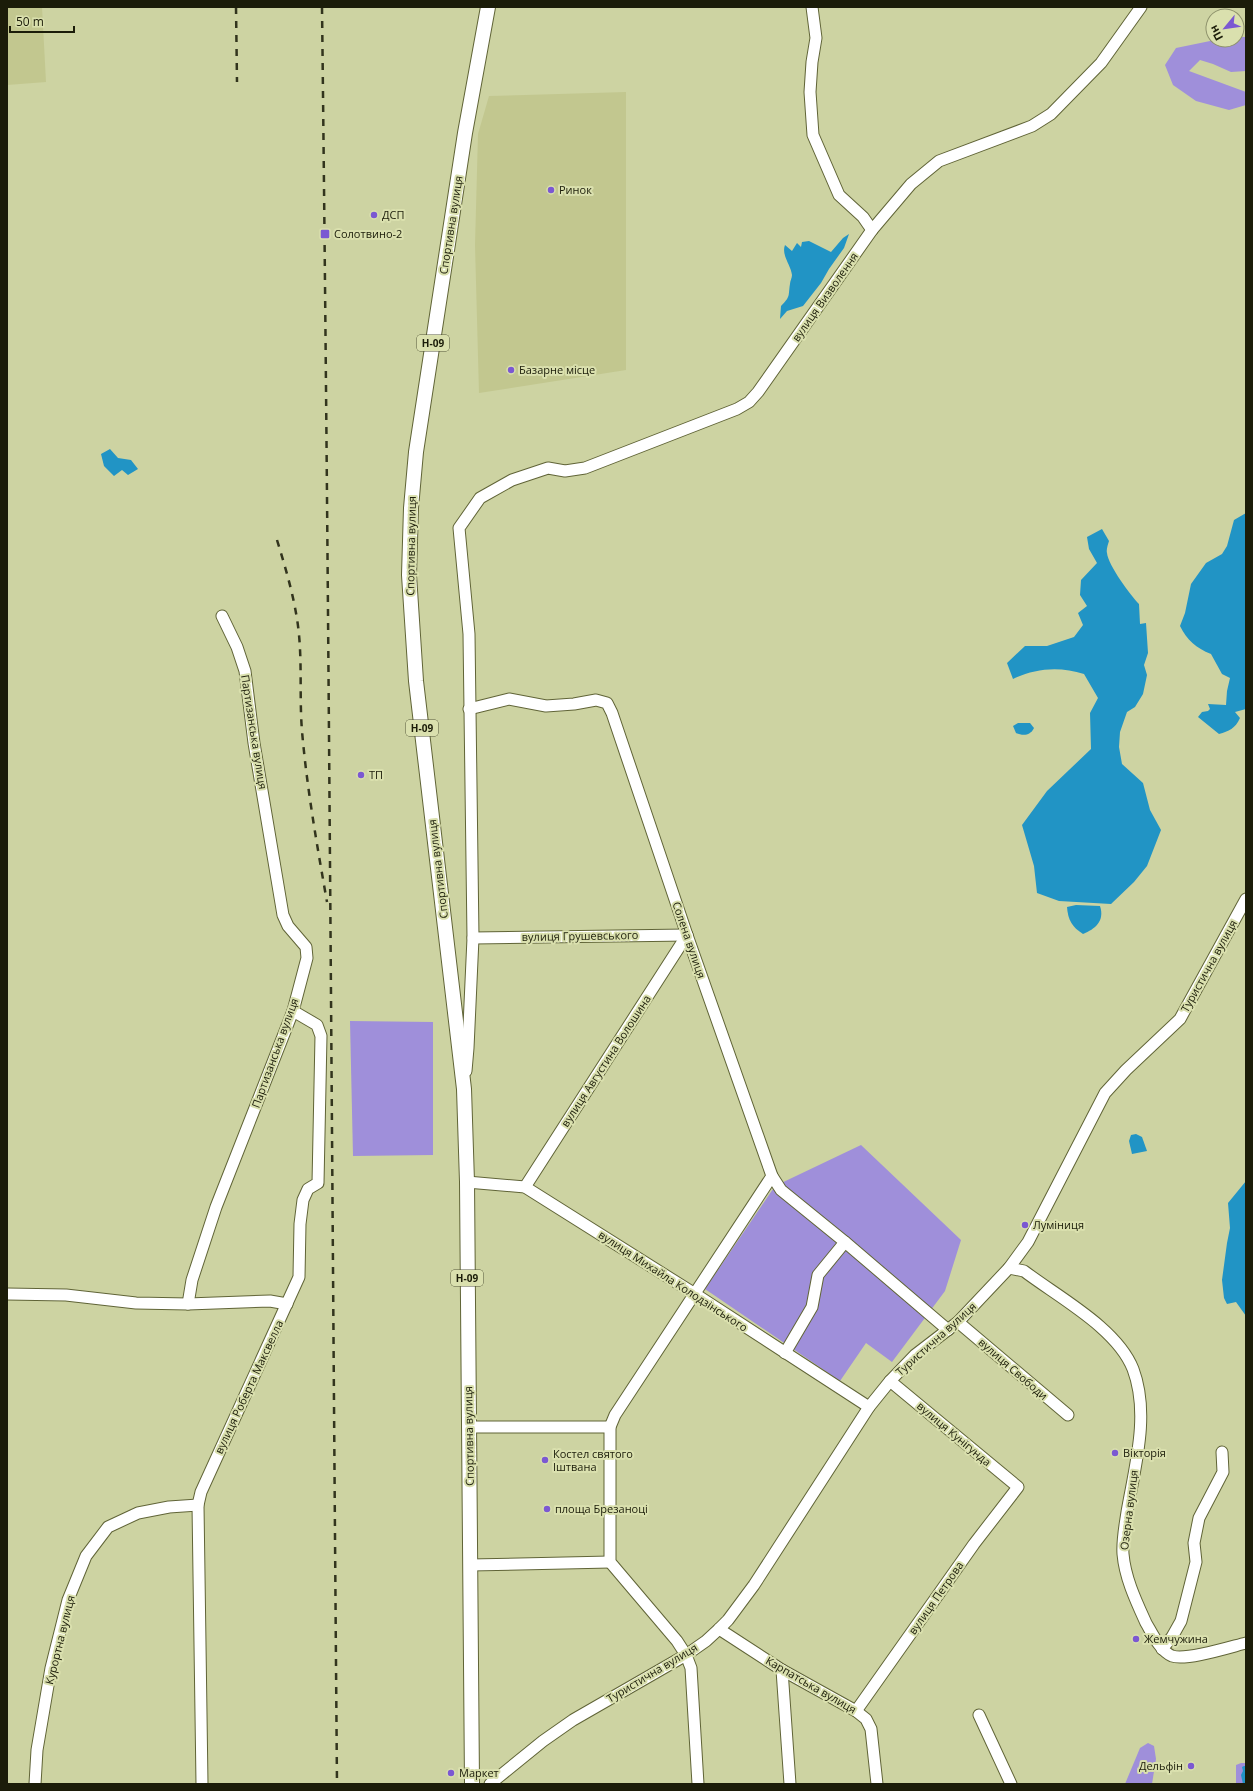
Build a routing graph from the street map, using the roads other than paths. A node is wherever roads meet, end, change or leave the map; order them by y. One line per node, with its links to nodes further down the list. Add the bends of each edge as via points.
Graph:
1 (488, 7): 12 (main road, Спортивна вулиця / Н-09, via 466,126 416,452 409,575 416,681)
2 (812, 7): 4 (street, via 816,38 810,92 813,135 839,195 863,217)
3 (1141, 7): 4 (street, вулиця Визволення, via 1101,64 1051,114 1032,126 939,161 911,184)
4 (872, 230): 5 (street, вулиця Визволення, via 749,402 737,409 585,468 565,471 548,468 512,480 480,498)
5 (468, 516): 7 (street, Спортивна вулиця, via 460,528 469,634)
6 (222, 616): 11 (street, Партизанська вулиця, via 237,647 244,671 283,915 288,926 306,947 308,958)
7 (469, 709): 9 (street, Солена вулиця, via 509,699 546,706 596,700 607,703); 10 (street, Спортивна вулиця)
8 (1246, 899): 17 (street, Туристична вулиця, via 1180,1019 1105,1093 1028,1242)
9 (686, 935): 10 (street, вулиця Грушевського); 13 (street, Солена вулиця); 15 (street, вулиця Августина Волошина)
10 (473, 938): 12 (street, Спортивна вулиця)
11 (293, 1011): 20 (street, Партизанська вулиця, via 216,1207 192,1280); 21 (street, вулиця Роберта Максвелла, via 317,1025 321,1036 318,1184 308,1189 303,1200 299,1276)
12 (464, 1089): 14 (main road, Спортивна вулиця / Н-09)
13 (772, 1176): 16 (street, Солена вулиця, via 781,1190); 19 (street)
14 (466, 1182): 15 (street, вулиця Михайла Колодзінського); 28 (main road, Спортивна вулиця / Н-09)
15 (525, 1187): 19 (street, вулиця Михайла Колодзінського)
16 (845, 1242): 23 (street, Солена вулиця); 24 (street, via 818,1275 812,1307)
17 (1009, 1268): 22 (street, Туристична вулиця); 37 (street, Озерна вулиця, via 1024,1271 1101,1326 1119,1344 1132,1367 1139,1387 1139,1440 1123,1554 1136,1601)
18 (7, 1294): 20 (street, via 66,1295 136,1303)
19 (695, 1294): 24 (street, вулиця Михайла Колодзінського); 29 (street, via 615,1415)
20 (188, 1304): 21 (street, via 270,1301)
21 (287, 1304): 32 (street, вулиця Роберта Максвелла, via 201,1492)
22 (958, 1322): 23 (street, Туристична вулиця); 27 (street, вулиця Свободи)
23 (948, 1330): 25 (street, Туристична вулиця, via 915,1355)
24 (785, 1353): 26 (street, вулиця Михайла Колодзінського)
25 (890, 1381): 26 (street, Туристична вулиця); 31 (street, вулиця Кунігунда)
26 (869, 1407): 35 (street, Туристична вулиця, via 754,1585)
27 (1068, 1415)
28 (468, 1427): 29 (street); 34 (main road, Спортивна вулиця / Н-09)
29 (610, 1427): 33 (street)
30 (1222, 1452): 37 (street, via 1223,1472 1199,1518 1194,1543 1196,1562 1181,1621)
31 (1018, 1487): 40 (street, вулиця Петрова, via 974,1544)
32 (198, 1505): 42 (street, Курортна вулиця, via 138,1513 108,1527 86,1556 68,1600 51,1668 37,1750); 43 (street, вулиця Роберта Максвелла)
33 (610, 1562): 34 (street); 38 (street)
34 (470, 1565): 44 (main road, Спортивна вулиця / Н-09)
35 (719, 1629): 38 (street, Туристична вулиця); 39 (street, Карпатська вулиця)
36 (1246, 1643): 37 (street, via 1186,1657 1172,1656)
37 (1162, 1649)
38 (686, 1655): 45 (street, Туристична вулиця, via 574,1720 543,1741); 46 (street, via 691,1668)
39 (782, 1670): 40 (street, Карпатська вулиця); 47 (street)
40 (856, 1711): 48 (street, Карпатська вулиця, via 866,1719 871,1729)
41 (979, 1715): 49 (street)
42 (35, 1784)
43 (202, 1784)
44 (472, 1784)
45 (490, 1784)
46 (698, 1784)
47 (790, 1784)
48 (877, 1784)
49 (1011, 1784)

